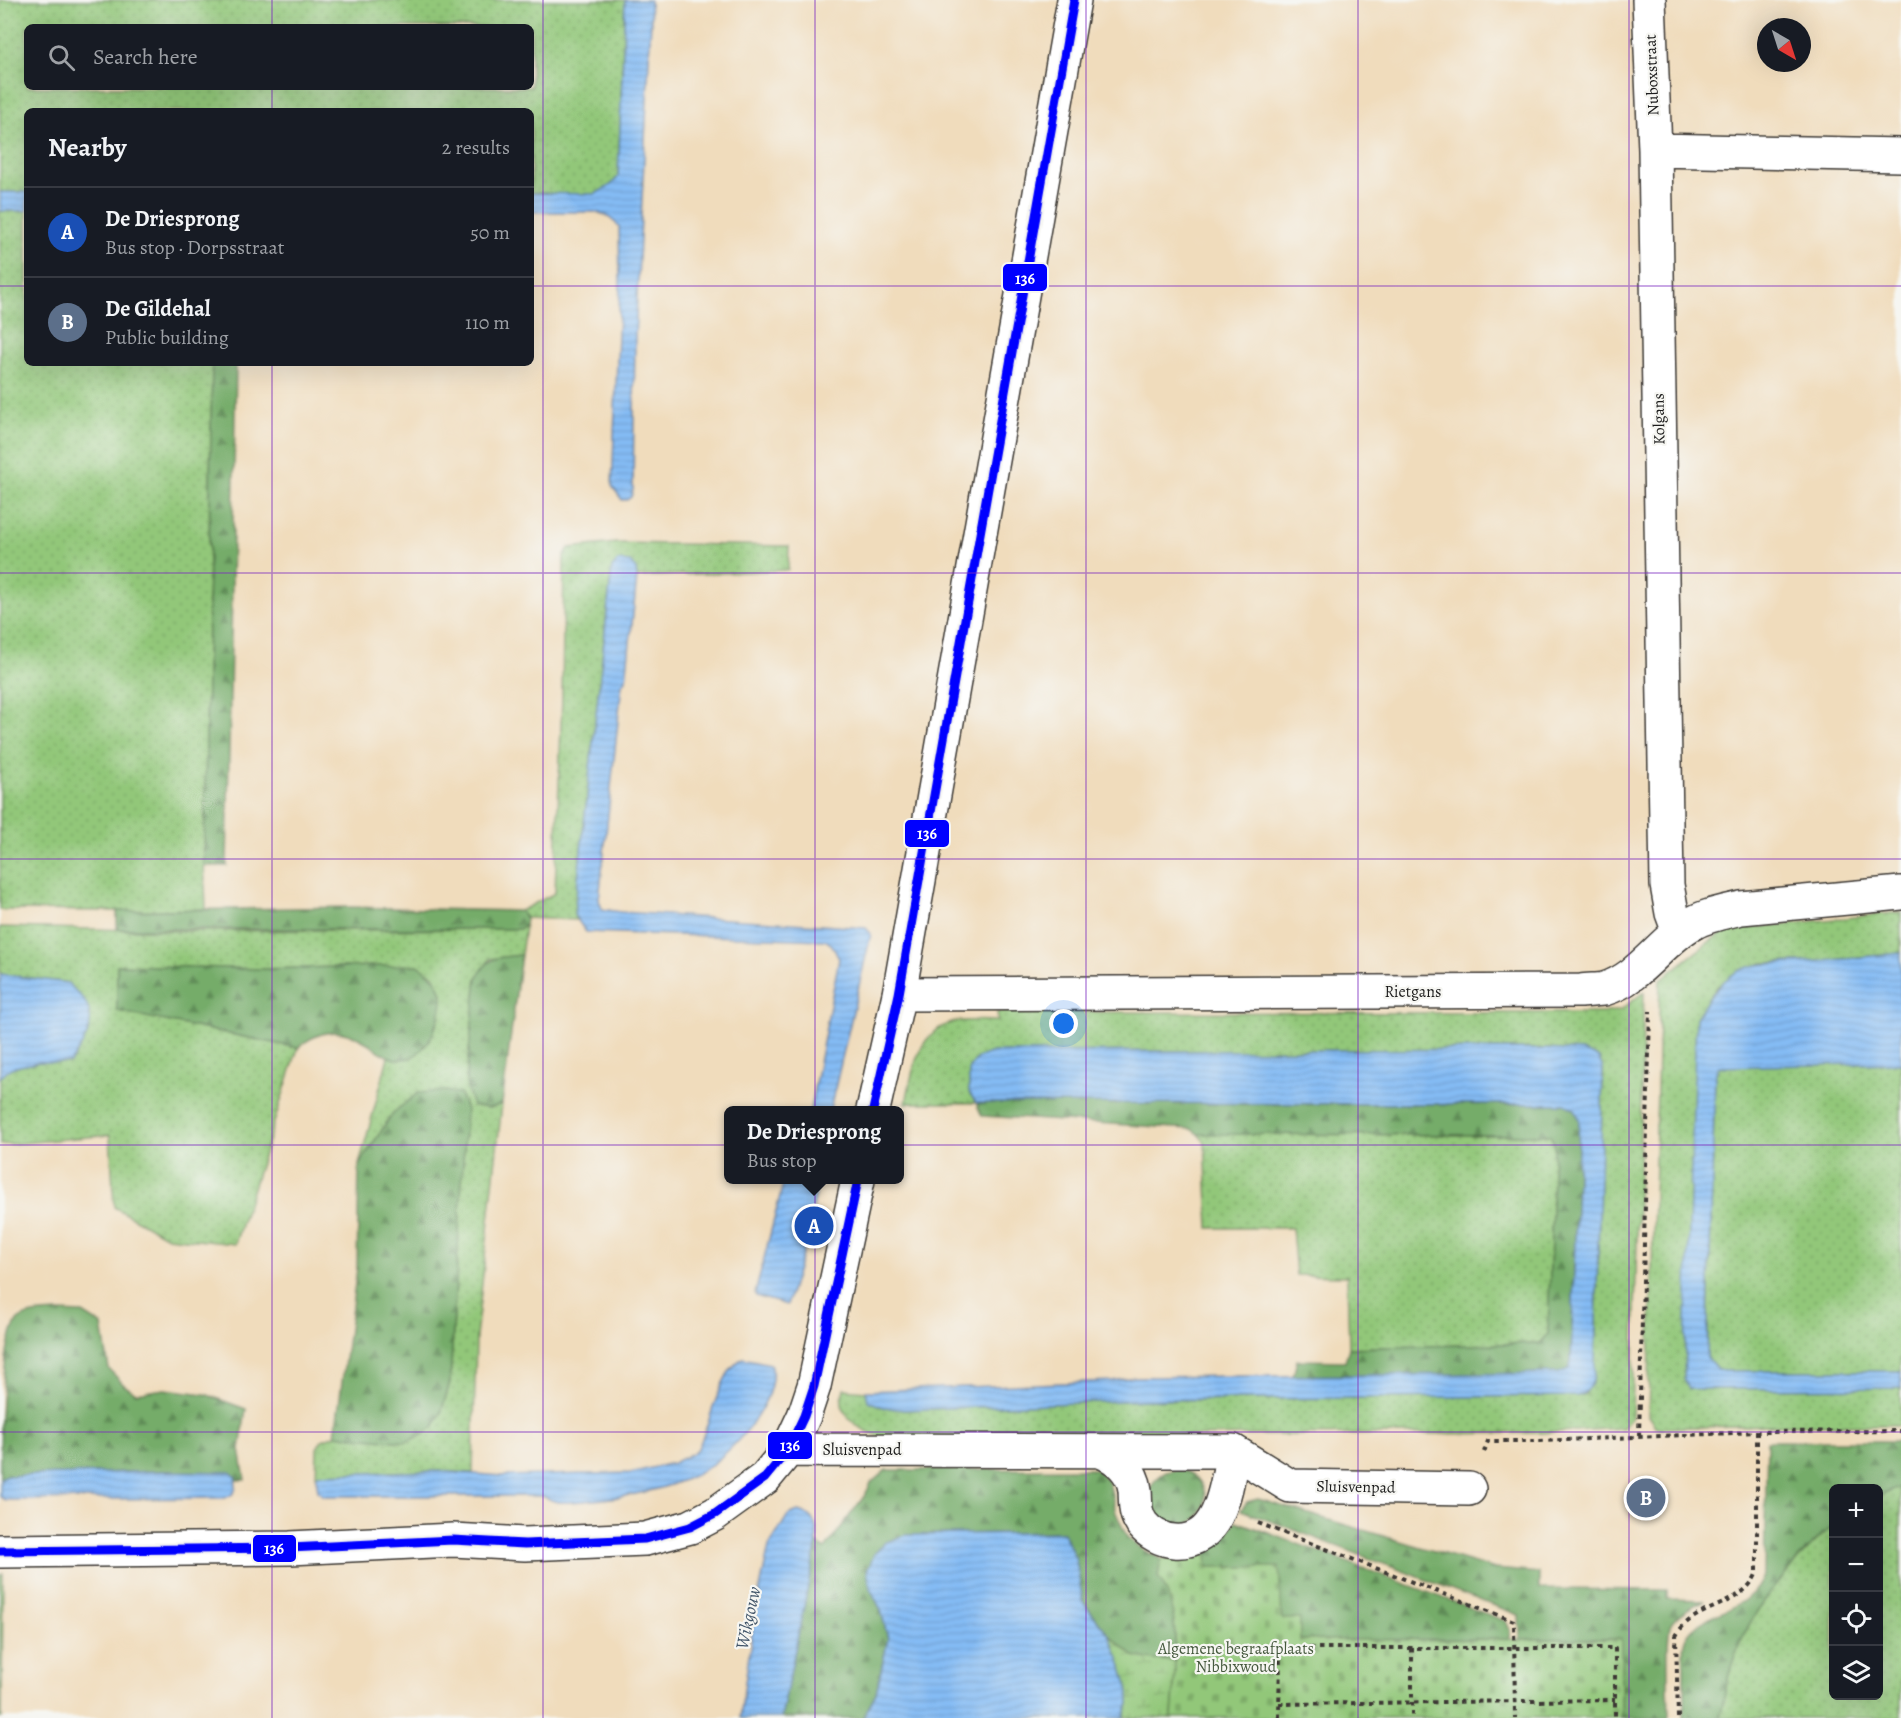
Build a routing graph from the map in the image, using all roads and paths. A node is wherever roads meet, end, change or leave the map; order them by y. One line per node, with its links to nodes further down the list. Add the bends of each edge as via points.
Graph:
1 (1074, 0): 8 (street)
2 (1649, 0): 3 (street, Nuboxstraat)
3 (1655, 150): 4 (street); 6 (street, Kolgans, via 1667,885)
4 (1901, 156)
5 (1901, 893): 6 (street, Rietgans, via 1741,908 1693,922)
6 (1679, 932): 7 (street, Rietgans)
7 (1643, 965): 8 (street, Rietgans, via 1621,981 1581,991); 13 (path, via 1650,987)
8 (899, 994): 9 (street)
9 (874, 1106)
10 (857, 1184): 14 (street, via 814,1386)
11 (1901, 1431): 12 (path)
12 (1757, 1432): 13 (path); 30 (path, via 1757,1572 1739,1596 1681,1626 1676,1636)
13 (1639, 1436): 17 (path, via 1488,1441)
14 (788, 1450): 15 (street, Sluisvenpad); 19 (street, via 765,1478 716,1514 690,1527 645,1539)
15 (1100, 1451): 16 (street, Sluisvenpad); 18 (street, via 1124,1466 1135,1488 1137,1516 1144,1527 1162,1539 1185,1541 1196,1537 1205,1531)
16 (1233, 1451): 17 (street, Sluisvenpad, via 1290,1486); 18 (street)
17 (1469, 1489)
18 (1220, 1508): 21 (path, via 1514,1621)
19 (0, 1551)
20 (1412, 1648): 21 (path); 23 (path); 25 (path, via 1280,1648)
21 (1514, 1648): 22 (path, via 1615,1648); 24 (path)
22 (1615, 1700): 24 (path); 29 (path)
23 (1412, 1701): 24 (path); 25 (path); 27 (path)
24 (1515, 1702): 28 (path)
25 (1279, 1704): 26 (path)
26 (1279, 1718)
27 (1412, 1718)
28 (1515, 1718)
29 (1615, 1718)
30 (1678, 1718)

